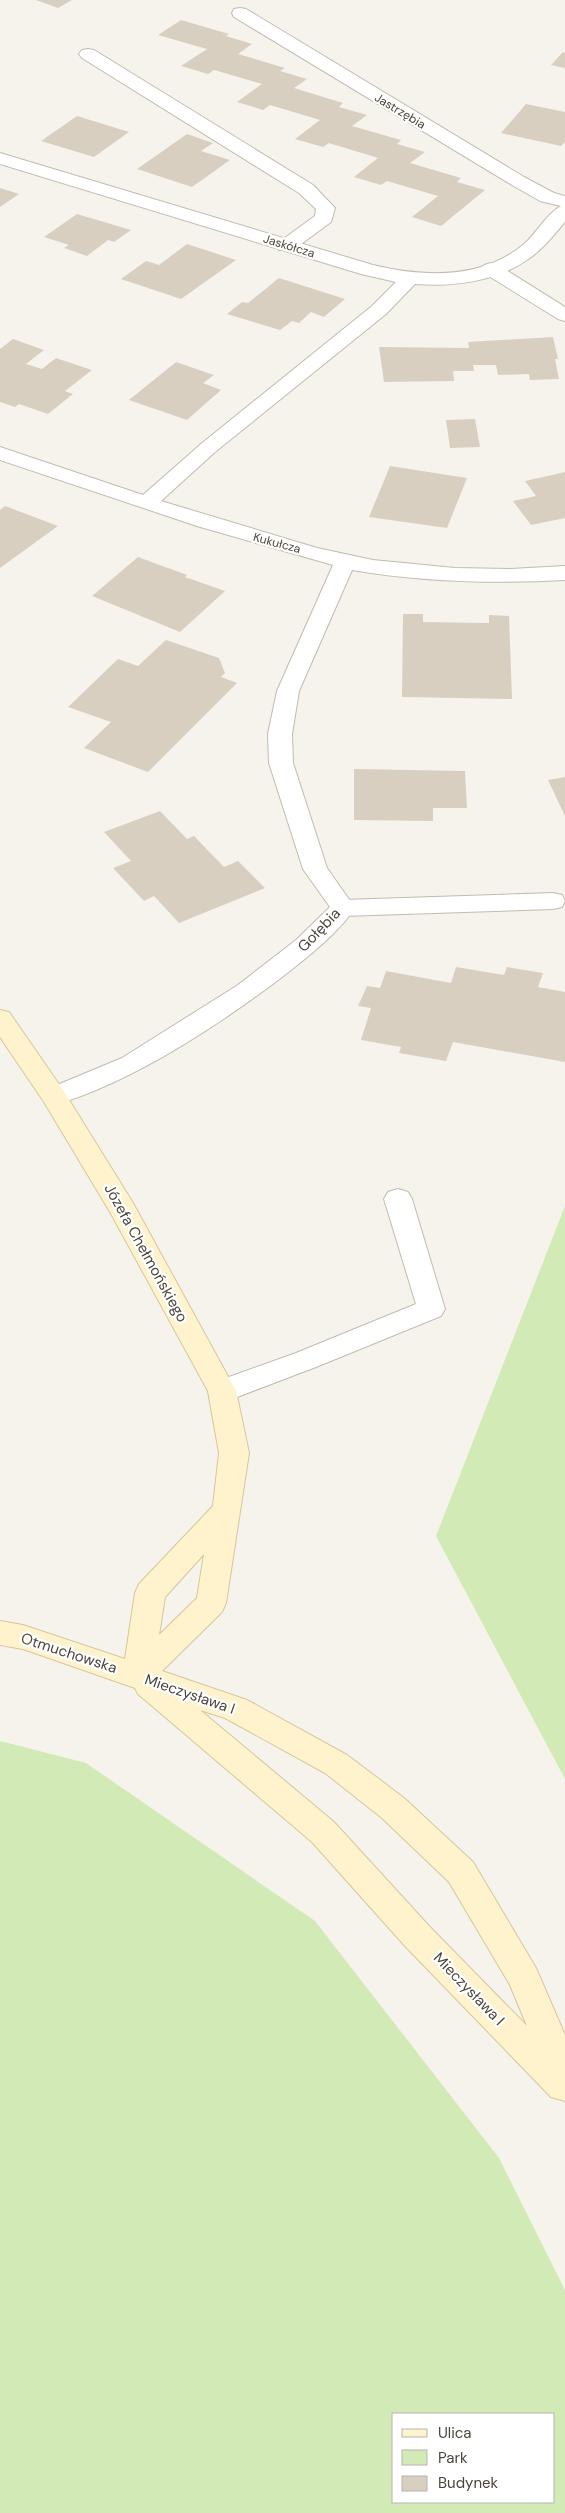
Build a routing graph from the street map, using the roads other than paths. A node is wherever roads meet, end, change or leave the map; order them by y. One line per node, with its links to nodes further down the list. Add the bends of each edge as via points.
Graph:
1 (240, 13): 4 (street, Jastrzębia, via 509,176 547,197)
2 (88, 54): 6 (street, via 306,189 326,208 324,218)
3 (0, 158): 6 (street, Jaskółcza)
4 (565, 202)
5 (565, 211): 7 (street, Jaskółcza, via 530,249)
6 (286, 246): 8 (street, Jaskółcza, via 368,270)
7 (491, 270): 8 (street, Jaskółcza, via 439,280); 9 (street)
8 (410, 278): 11 (street, via 379,310 208,448)
9 (565, 315)
10 (0, 453): 11 (street, Kukułcza)
11 (146, 503): 12 (street, Kukułcza, via 221,528)
12 (345, 562): 13 (street, Kukułcza, via 468,576); 15 (street, Gołębia, via 288,691 280,734 281,763 316,869)
13 (565, 573)
14 (553, 901): 15 (street)
15 (343, 908): 17 (street, Gołębia, via 305,946 247,991 131,1064)
16 (0, 1018): 17 (main road, Józefa Chełmońskiego)
17 (54, 1096): 19 (main road, Józefa Chełmońskiego, via 160,1274)
18 (398, 1199): 19 (street, via 431,1309)
19 (222, 1391): 20 (main road, Józefa Chełmońskiego, via 234,1453)
20 (227, 1510): 22 (main road, via 150,1592); 22 (main road, Józefa Chełmońskiego, via 211,1603)
21 (0, 1633): 22 (main road, Otmuchowska, via 23,1636)
22 (138, 1676): 23 (main road, Mieczysława I, via 236,1709 336,1764 393,1808 461,1872 524,1978); 24 (main road, Mieczysława I, via 322,1832 417,1936)
23 (565, 2076)
24 (565, 2088)

